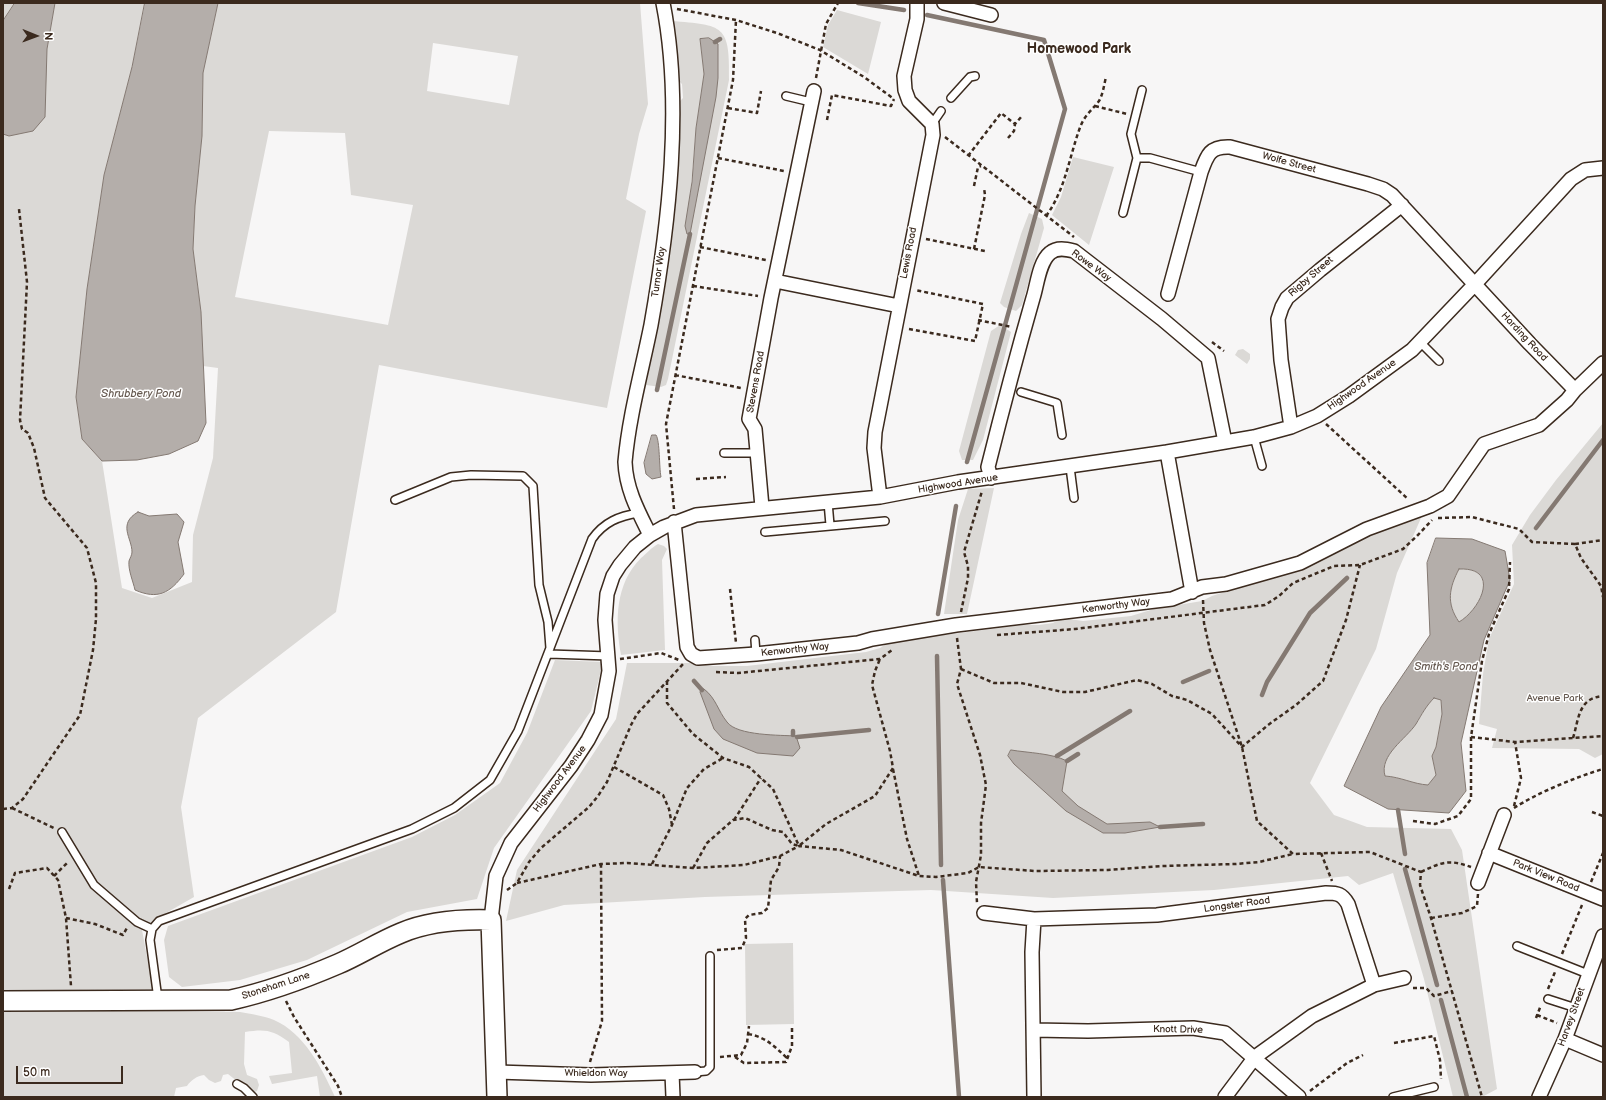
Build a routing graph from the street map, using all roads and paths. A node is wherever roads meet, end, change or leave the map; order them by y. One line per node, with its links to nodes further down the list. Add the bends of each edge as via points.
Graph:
1 (838, 3): 7 (path, via 826,24)
2 (917, 3): 10 (street, via 917,19 904,76)
3 (944, 3): 5 (street)
4 (664, 5): 6 (path); 81 (street, Turnor Way, via 672,92 670,177 656,296 625,462 632,499)
5 (991, 15)
6 (736, 20): 7 (path); 18 (path, via 733,80)
7 (820, 50): 14 (path); 16 (path)
8 (975, 76): 15 (lane, via 970,77)
9 (1106, 77): 17 (path, via 1100,100)
10 (905, 90): 16 (path); 24 (street, via 909,101)
11 (1142, 90): 21 (lane)
12 (761, 91): 18 (path, via 757,113)
13 (786, 96): 14 (lane)
14 (813, 96): 44 (street, Stevens Road)
15 (951, 98)
16 (894, 99): 22 (path, via 891,106 832,95)
17 (1094, 106): 21 (path); 39 (path, via 1085,115 1081,124 1060,193)
18 (728, 108): 27 (path)
19 (941, 111): 24 (lane)
20 (1022, 116): 23 (path)
21 (1136, 116): 28 (lane, via 1131,134)
22 (828, 120)
23 (1016, 124): 25 (path); 26 (path, via 1001,113)
24 (933, 129): 26 (path); 48 (street, Lewis Road)
25 (1008, 138)
26 (968, 156): 29 (path)
27 (718, 158): 31 (path); 41 (path)
28 (1138, 158): 32 (lane, via 1150,158); 38 (lane)
29 (981, 166): 33 (path, via 978,167); 37 (path)
30 (1603, 168): 46 (street, Highwood Avenue, via 1585,170 1571,179)
31 (772, 169)
32 (1201, 172): 35 (street, Wolfe Street, via 1213,150 1230,147 1383,189); 49 (street, Wolfe Street)
33 (974, 186)
34 (984, 188): 42 (path, via 985,195)
35 (1402, 205): 46 (street, Wolfe Street); 63 (street, Rigby Street, via 1287,298 1282,307 1278,319 1281,360)
36 (19, 209): 115 (path, via 27,282 20,420 22,429 28,433 34,448 45,498 87,548 96,584 96,619 94,650 80,715 23,799)
37 (1042, 213)
38 (1123, 213)
39 (1046, 216)
40 (926, 239): 42 (path)
41 (700, 247): 44 (path); 47 (path)
42 (974, 249): 43 (path)
43 (985, 251)
44 (778, 263): 45 (street, Stevens Road)
45 (775, 281): 50 (street, Stevens Road); 51 (street)
46 (1475, 284): 55 (street, Highwood Avenue); 60 (street, Harding Road)
47 (693, 286): 50 (path); 58 (path)
48 (903, 287): 51 (street, Lewis Road); 52 (path, via 983,304)
49 (1168, 294)
50 (771, 298): 69 (street, Stevens Road, via 749,419 755,429)
51 (899, 306): 53 (street, Lewis Road)
52 (979, 320): 53 (path, via 975,341); 54 (path)
53 (896, 326): 75 (street, Lewis Road, via 874,439)
54 (1014, 327)
55 (1420, 342): 56 (lane); 62 (street, Highwood Avenue, via 1349,396)
56 (1439, 361)
57 (1603, 363): 60 (street, Kenworthy Way)
58 (675, 375): 59 (path); 84 (path, via 666,424)
59 (731, 386)
60 (1575, 390): 80 (street, Kenworthy Way, via 1538,425 1484,444 1448,496)
61 (1021, 392): 64 (lane, via 1057,403)
62 (1317, 416): 63 (street, Highwood Avenue); 80 (path)
63 (1291, 427): 65 (street, Highwood Avenue)
64 (1062, 435)
65 (1254, 437): 66 (street, Highwood Avenue); 71 (lane)
66 (1225, 442): 67 (street, Highwood Avenue); 73 (street, Rowe Way, via 1208,358 1074,251 1065,248 1049,253 1043,265 988,467)
67 (1167, 452): 70 (street, Highwood Avenue); 93 (street)
68 (724, 453): 69 (lane)
69 (756, 453): 79 (street, Stevens Road)
70 (1068, 464): 73 (street, Highwood Avenue); 76 (lane)
71 (1262, 466)
72 (726, 478): 74 (path)
73 (988, 478): 75 (street, Highwood Avenue); 95 (path, via 964,552 968,578)
74 (696, 479)
75 (880, 497): 78 (street, Highwood Avenue)
76 (1074, 498)
77 (395, 500): 97 (lane, via 450,477 523,476 533,486 539,585 548,622)
78 (828, 502): 79 (street, Highwood Avenue); 85 (lane)
79 (762, 507): 84 (street, Highwood Avenue, via 696,515)
80 (1420, 510): 93 (street, Kenworthy Way, via 1367,529 1300,563)
81 (639, 513): 87 (street, Turnor Way); 97 (lane, via 608,522 592,539)
82 (1433, 518): 89 (path, via 1472,517 1519,529 1532,542)
83 (884, 521): 85 (lane)
84 (674, 522): 87 (street, Highwood Avenue); 99 (street, Kenworthy Way, via 689,652 698,658)
85 (830, 525): 86 (lane)
86 (765, 532)
87 (650, 535): 100 (street, Highwood Avenue, via 627,556 613,576 609,588 605,620)
88 (1603, 540): 89 (path)
89 (1575, 544): 94 (path, via 1581,558 1601,586)
90 (1510, 562): 106 (path, via 1509,589 1489,634 1482,661)
91 (1360, 565): 109 (path, via 1346,620 1323,681)
92 (730, 589): 99 (path)
93 (1197, 590): 95 (street, Kenworthy Way, via 1172,599); 109 (path, via 1210,650)
94 (1603, 597)
95 (956, 625): 98 (street, Kenworthy Way, via 858,643); 102 (path)
96 (755, 640): 98 (lane)
97 (550, 652): 100 (lane); 153 (lane, via 518,731 490,780 454,808 412,828 159,921)
98 (756, 654): 99 (street, Kenworthy Way)
99 (738, 655)
100 (609, 658): 103 (path, via 661,653 684,662); 145 (street, Highwood Avenue, via 607,692 597,724 571,766 511,843 496,876)
101 (880, 658): 112 (path, via 872,685)
102 (961, 669): 109 (path, via 994,683 1021,683 1063,692 1085,692 1137,680 1152,684 1212,714); 136 (path, via 957,684 980,754 986,785)
103 (668, 680): 110 (path, via 667,703 693,734); 111 (path, via 637,714)
104 (1603, 696): 107 (path, via 1583,704)
105 (1603, 736): 107 (path)
106 (1471, 737): 108 (path); 121 (path, via 1471,799 1458,816 1435,824)
107 (1573, 739): 108 (path)
108 (1515, 742): 117 (path, via 1521,778)
109 (1242, 747): 129 (path, via 1257,821)
110 (723, 758): 114 (path, via 749,767); 122 (path, via 704,769 687,788)
111 (614, 767): 122 (path, via 663,795); 142 (path, via 598,796 541,848)
112 (893, 768): 124 (path, via 875,796 826,824); 140 (path, via 907,838)
113 (1603, 769): 117 (path, via 1524,801)
114 (761, 778): 120 (path); 124 (path, via 773,789)
115 (12, 808): 116 (path); 123 (path)
116 (3, 809)
117 (1509, 812): 127 (street)
118 (1592, 812): 119 (path)
119 (1603, 816)
120 (733, 820): 124 (path, via 745,818 783,832 792,844); 137 (path, via 706,843)
121 (1413, 821)
122 (672, 825): 134 (path)
123 (62, 832): 128 (lane)
124 (799, 846): 130 (path); 140 (path, via 841,850)
125 (1603, 852): 131 (path)
126 (1321, 853): 129 (path); 135 (path); 138 (path, via 1370,852)
127 (1489, 853): 141 (street); 144 (street, Park View Road)
128 (75, 854): 139 (path); 149 (lane, via 94,885)
129 (1293, 854): 136 (path, via 1259,862 1236,864 1108,870 1035,871)
130 (780, 856): 137 (path, via 744,865); 156 (path, via 779,867 771,880 768,908 745,919 746,938 742,948 712,951)
131 (1600, 861): 132 (path); 144 (path)
132 (1603, 863)
133 (601, 864): 134 (path); 142 (path); 183 (path, via 602,1021)
134 (652, 864): 137 (path)
135 (1326, 866)
136 (979, 867): 140 (path, via 968,873 949,876); 147 (path, via 976,882 977,912)
137 (693, 868)
138 (1421, 872): 141 (path, via 1440,863 1460,863); 150 (path, via 1420,885)
139 (54, 876): 143 (path, via 47,868 15,873); 148 (path, via 58,880)
140 (919, 876)
141 (1480, 877): 150 (path, via 1477,906 1462,913)
142 (517, 883): 145 (path, via 508,889)
143 (9, 889)
144 (1587, 892): 146 (street, Park View Road); 157 (path)
145 (493, 893): 152 (street, Highwood Avenue)
146 (1603, 898)
147 (984, 913): 151 (street, Longster Road)
148 (66, 918): 149 (path, via 95,924 123,935); 164 (path)
149 (133, 918): 153 (lane)
150 (1431, 918): 161 (path)
151 (1034, 919): 160 (street, Longster Road, via 1157,915 1337,893 1343,896 1348,904); 170 (street)
152 (491, 920): 166 (street, Stoneham Lane, via 443,922 408,930 339,964 281,986 231,1000); 180 (street)
153 (152, 929): 166 (lane, via 150,940)
154 (1603, 936): 158 (street, Harvey Street)
155 (1517, 946): 157 (lane)
156 (710, 956): 176 (lane)
157 (1559, 962): 158 (lane); 163 (path)
158 (1588, 974): 167 (street, Harvey Street)
159 (1404, 978): 160 (street); 161 (path, via 1411,988 1426,988 1434,996)
160 (1374, 986): 178 (street, via 1312,1016)
161 (1452, 991): 194 (path)
162 (285, 997): 188 (path, Stoneham Lane, via 294,1017 338,1086)
163 (1545, 998): 167 (lane); 167 (path, via 1537,1016 1560,1024 1562,1017)
164 (71, 1000): 165 (street, Stoneham Lane); 166 (street, Stoneham Lane)
165 (3, 1001)
166 (158, 1001)
167 (1574, 1014): 172 (street, Harvey Street)
168 (749, 1026): 171 (path)
169 (792, 1028): 179 (path, via 792,1046)
170 (1034, 1030): 178 (street, Knott Drive, via 1193,1028 1225,1033); 191 (street)
171 (748, 1034): 177 (path, via 744,1050 741,1055); 179 (path, via 771,1042)
172 (1565, 1039): 175 (street); 195 (street, Harvey Street)
173 (1394, 1043): 185 (path, via 1434,1036 1440,1060 1441,1084)
174 (1363, 1055): 186 (path, via 1326,1077)
175 (1603, 1055)
176 (711, 1057): 177 (path); 181 (lane, via 710,1067 706,1071)
177 (735, 1057): 179 (path, via 744,1063 786,1062)
178 (1255, 1057): 186 (street, Knott Drive); 192 (street)
179 (787, 1058)
180 (497, 1072): 183 (street, Whieldon Way); 189 (street)
181 (695, 1072): 182 (street, Whieldon Way)
182 (672, 1073): 183 (street, Whieldon Way); 190 (street)
183 (586, 1074)
184 (237, 1084): 187 (lane)
185 (1434, 1087): 193 (lane)
186 (1303, 1095)
187 (252, 1097)
188 (342, 1097)
189 (497, 1097)
190 (673, 1097)
191 (1034, 1097)
192 (1225, 1097)
193 (1393, 1097)
194 (1482, 1097)
195 (1539, 1097)

